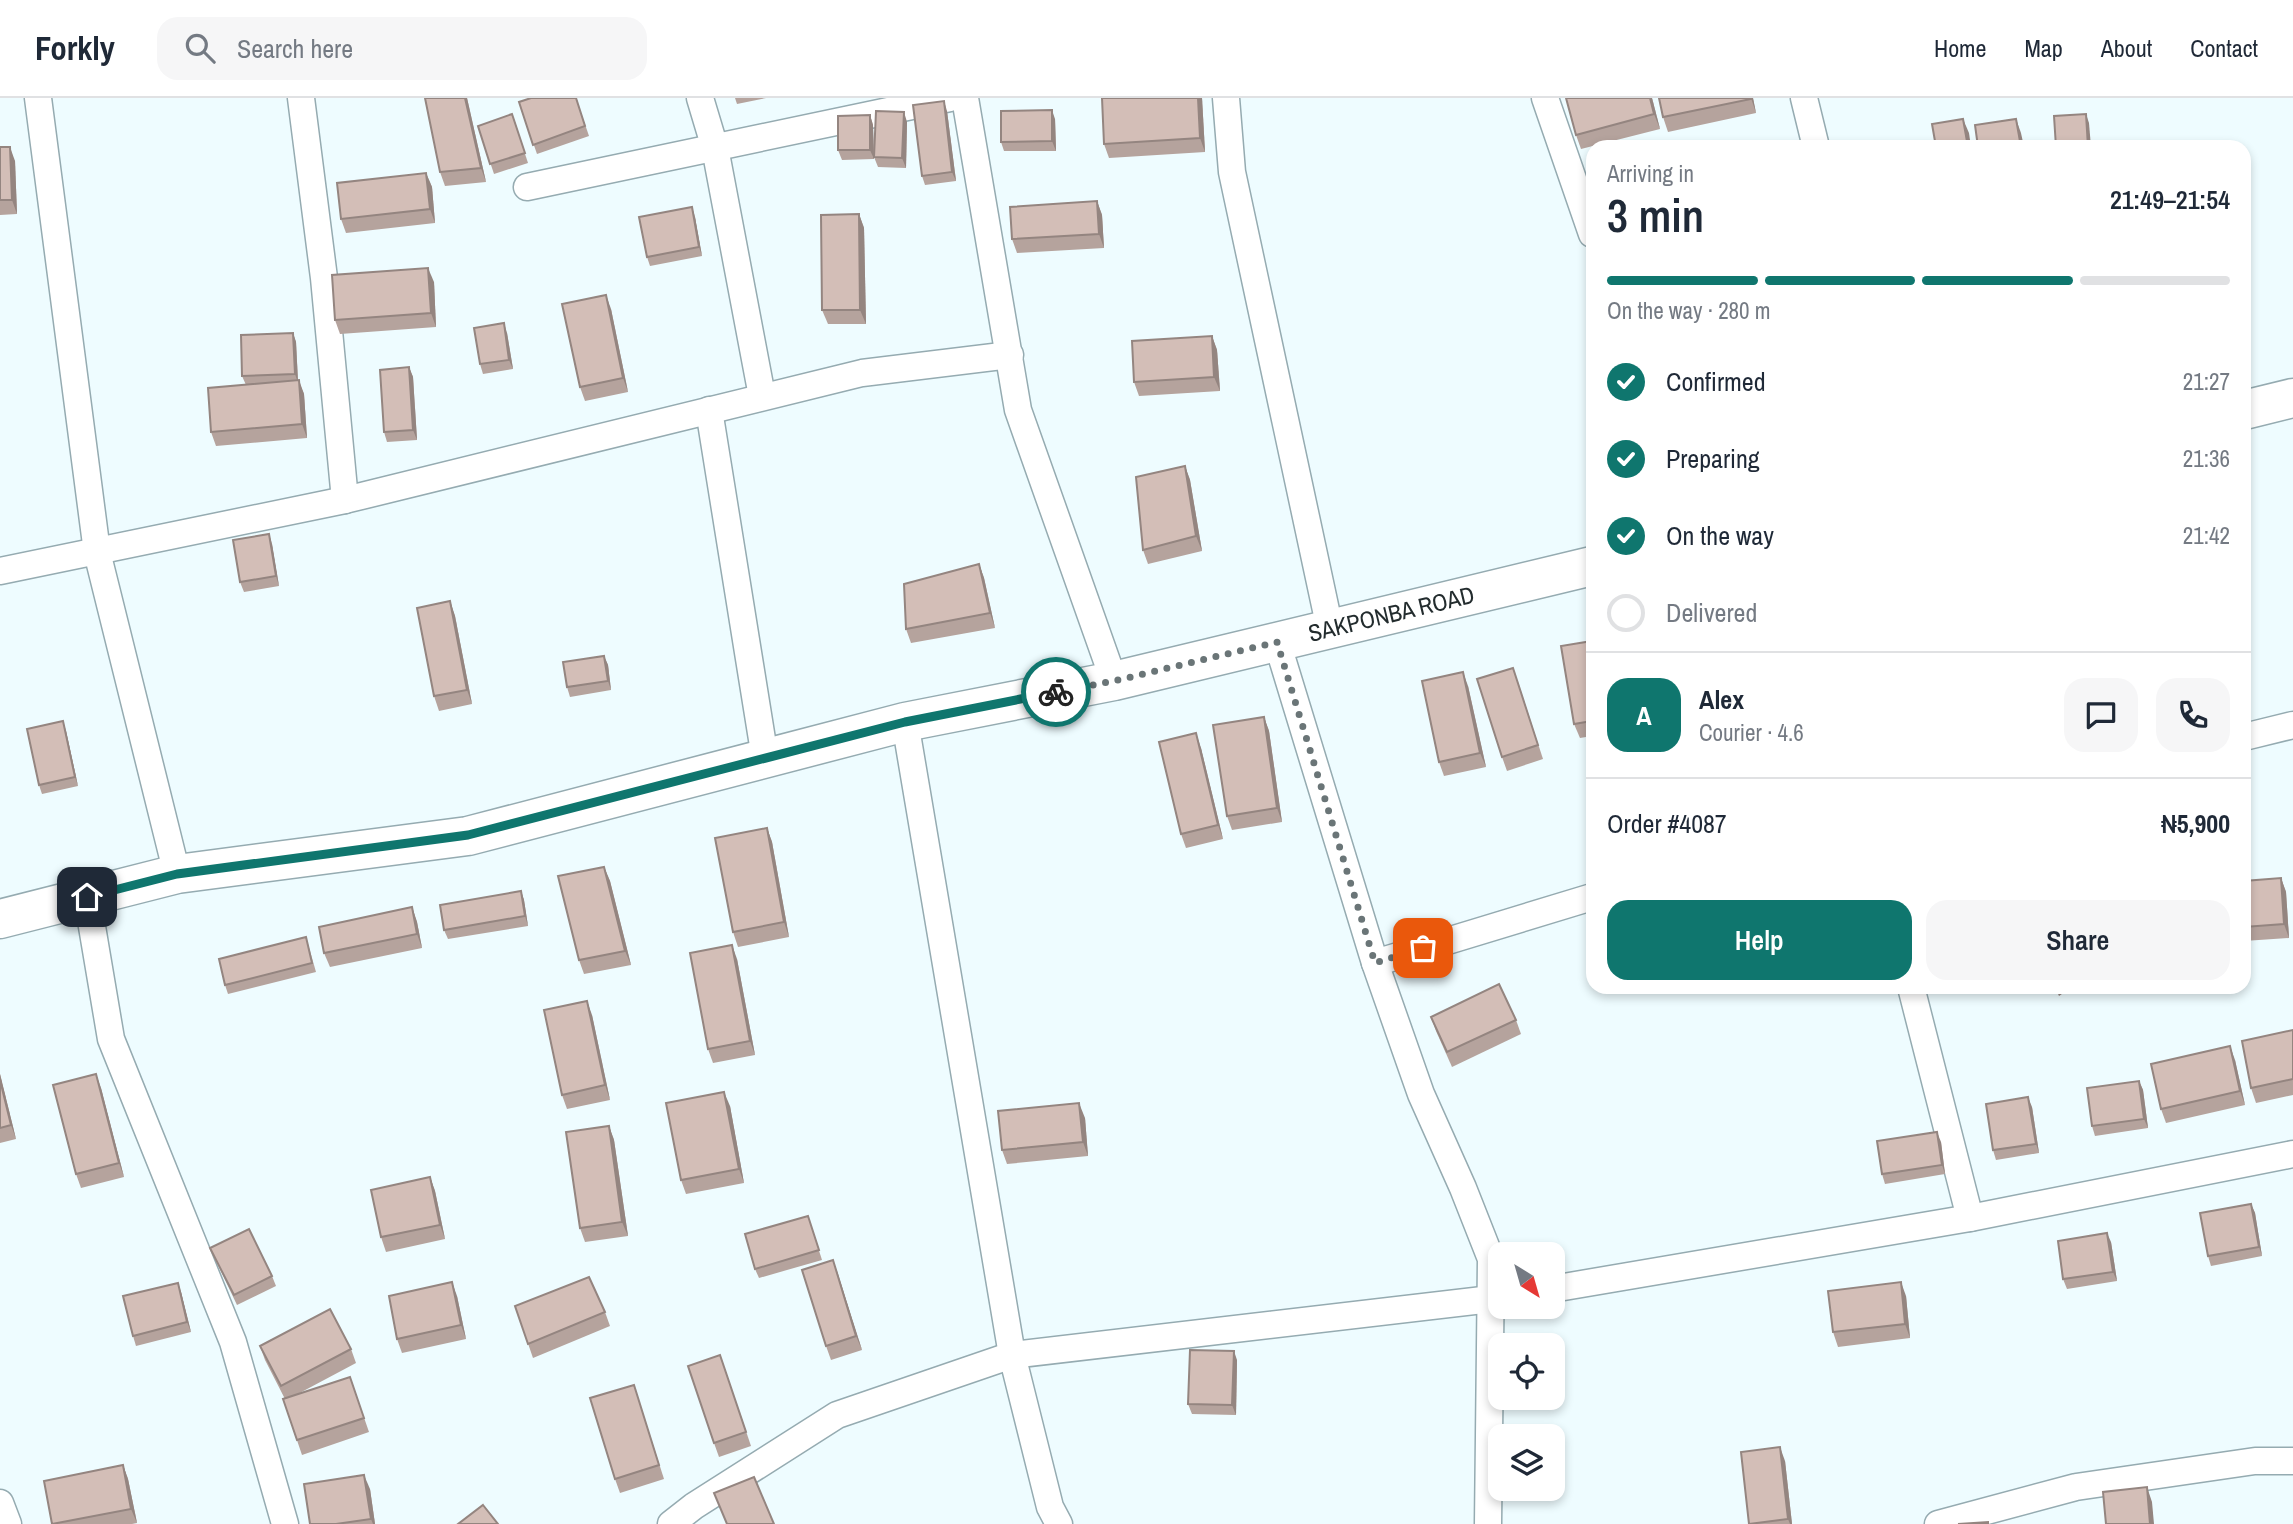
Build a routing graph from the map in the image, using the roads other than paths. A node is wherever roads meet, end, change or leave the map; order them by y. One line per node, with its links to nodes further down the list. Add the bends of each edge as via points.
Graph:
1 (38, 98): 19 (street)
2 (300, 98): 18 (street, via 324,278)
3 (700, 98): 10 (street)
4 (950, 98): 10 (street)
5 (965, 98): 13 (street)
6 (1226, 98): 22 (street, via 1233,172)
7 (1545, 98): 12 (street)
8 (1804, 98): 9 (street)
9 (1814, 140)
10 (715, 148): 11 (street); 14 (street)
11 (527, 187)
12 (1586, 217)
13 (1010, 355): 14 (street, via 862,373); 24 (street, via 1018,410)
14 (762, 396): 17 (street)
15 (2293, 398): 16 (main road)
16 (2251, 408)
17 (709, 410): 18 (street); 28 (street)
18 (345, 500): 19 (street)
19 (97, 552): 21 (street); 29 (street)
20 (1586, 567): 22 (main road, SAKPONBA ROAD)
21 (0, 571)
22 (1330, 629): 23 (main road, SAKPONBA ROAD)
23 (1277, 642): 24 (main road, SAKPONBA ROAD); 33 (street)
24 (1114, 681): 25 (main road, SAKPONBA ROAD)
25 (905, 722): 28 (main road, SAKPONBA ROAD); 41 (street)
26 (2293, 726): 27 (street)
27 (2251, 735)
28 (765, 758): 29 (main road, SAKPONBA ROAD, via 468,835)
29 (177, 874): 30 (main road, SAKPONBA ROAD)
30 (87, 897): 32 (main road, SAKPONBA ROAD); 45 (street, via 111,1039 233,1342)
31 (1586, 899): 33 (street)
32 (0, 919)
33 (1375, 963): 37 (street, via 1421,1094)
34 (1913, 994): 36 (street)
35 (2293, 1154): 36 (street)
36 (1970, 1217): 38 (street)
37 (1488, 1251)
38 (1565, 1287)
39 (1488, 1299): 41 (street)
40 (1494, 1320): 48 (street)
41 (1012, 1355): 46 (street, via 837,1415); 47 (street, via 1050,1507)
42 (2293, 1461): 49 (street, via 2255,1461 2076,1487)
43 (0, 1503): 44 (street)
44 (8, 1524)
45 (285, 1524)
46 (671, 1524)
47 (1059, 1524)
48 (1488, 1524)
49 (1938, 1524)

